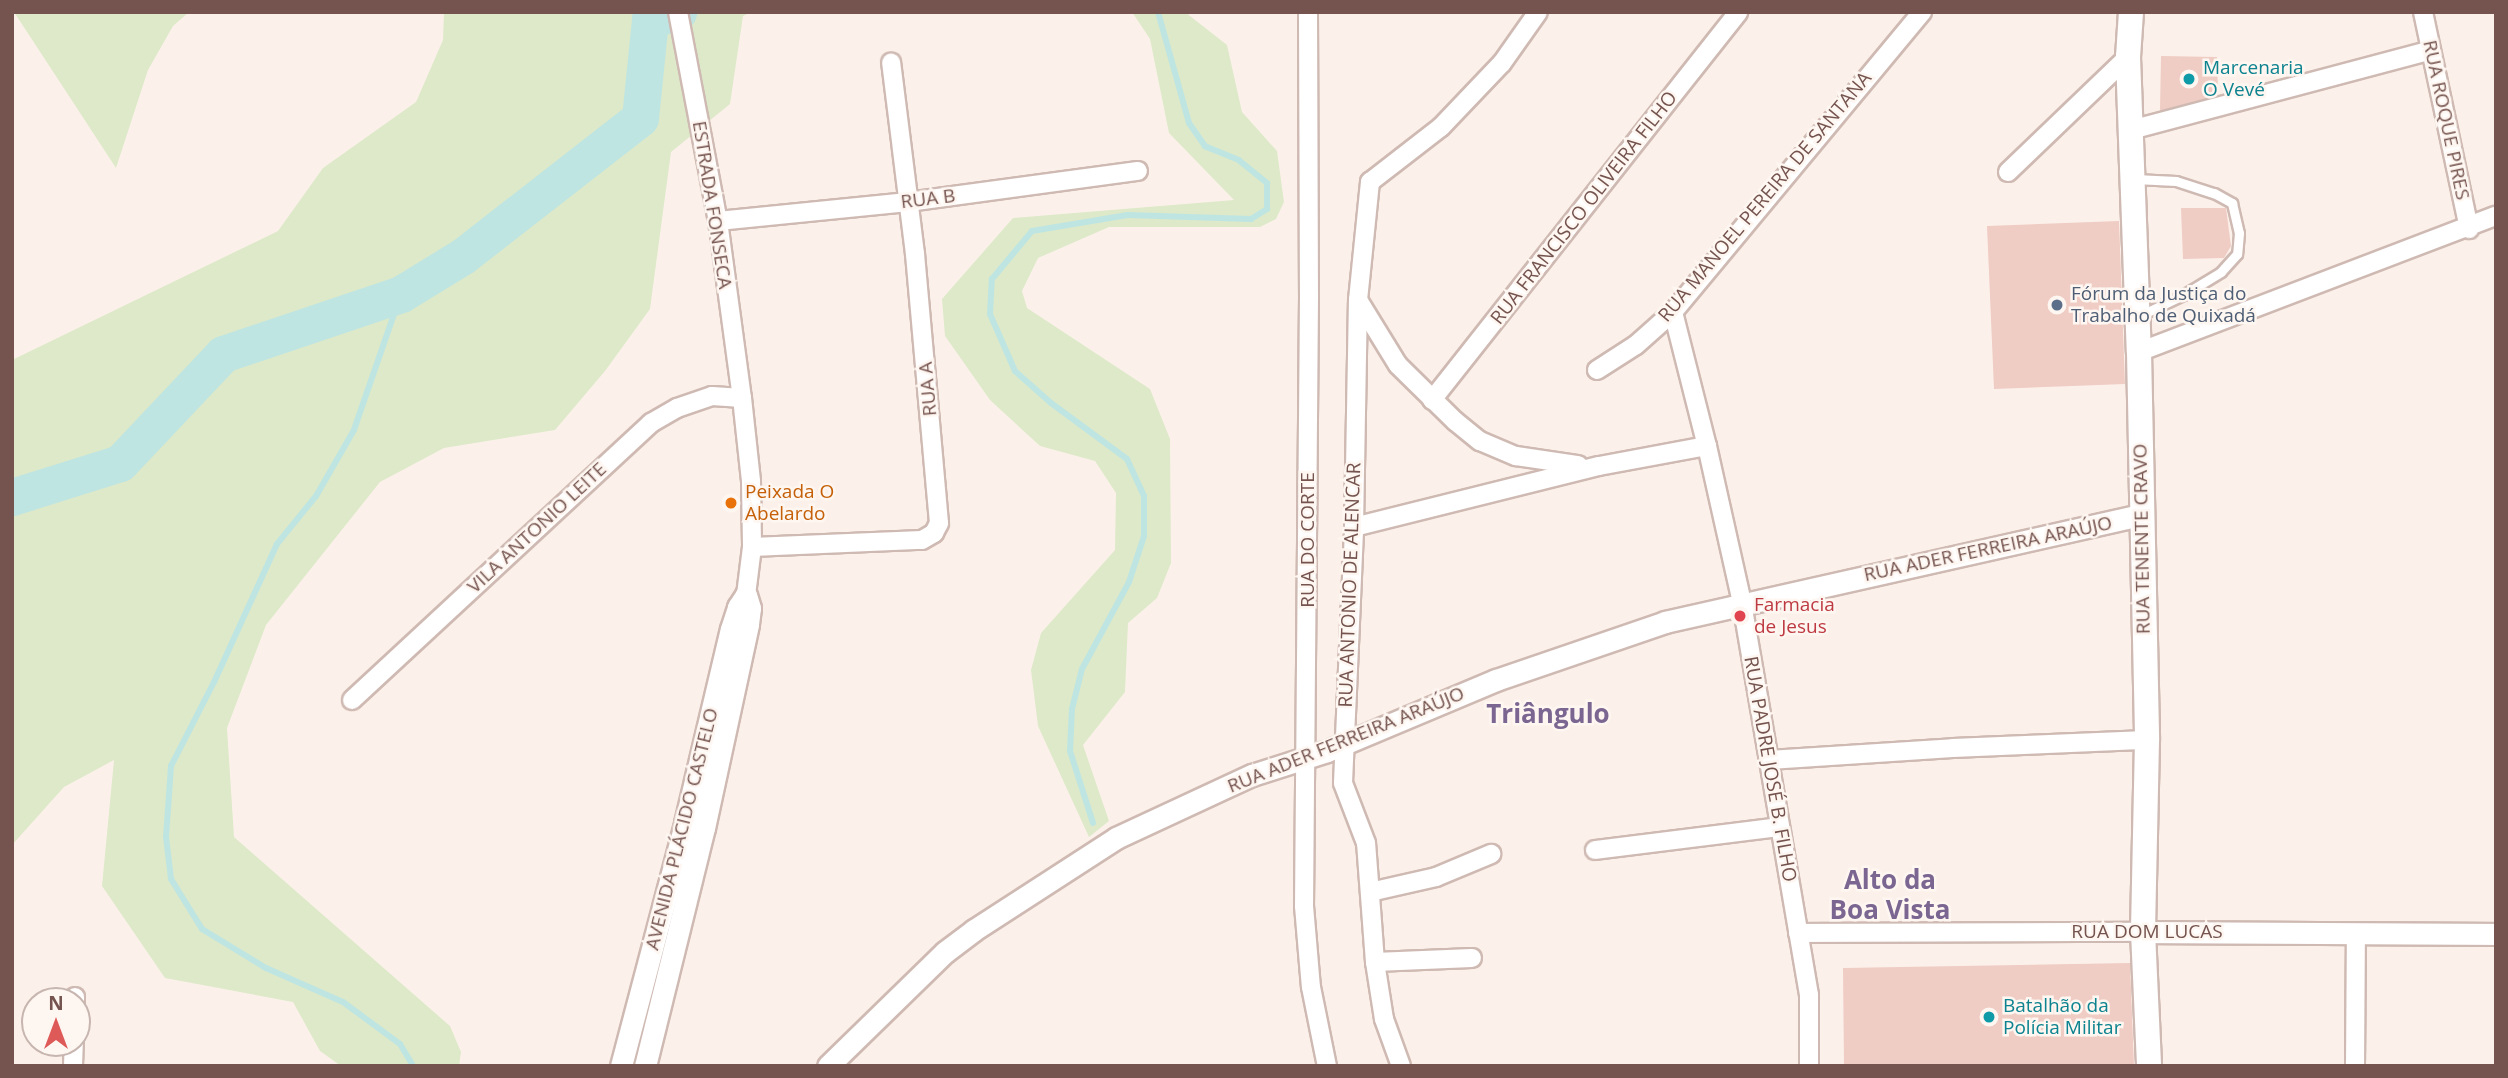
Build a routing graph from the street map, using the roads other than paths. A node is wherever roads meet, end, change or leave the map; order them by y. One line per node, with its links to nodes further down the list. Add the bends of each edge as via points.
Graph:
1 (678, 12): 17 (street, ESTRADA FONSECA)
2 (1308, 12): 36 (street, RUA DO CORTE)
3 (1538, 12): 19 (street, RUA ANTONIO DE ALENCAR, via 1502,63 1441,127 1370,181)
4 (1922, 12): 20 (street, RUA MANOEL PEREIRA DE SANTANA)
5 (2131, 12): 9 (main road, RUA TENENTE CRAVO)
6 (2423, 12): 8 (street, RUA ROQUE PIRES)
7 (1736, 14): 25 (street, RUA FRANCISCO OLIVEIRA FILHO)
8 (2431, 50): 11 (street); 18 (street, RUA ROQUE PIRES)
9 (2128, 57): 11 (main road, RUA TENENTE CRAVO); 13 (street)
10 (891, 62): 15 (street, RUA A)
11 (2131, 130): 14 (main road, RUA TENENTE CRAVO)
12 (1138, 171): 15 (street, RUA B)
13 (2008, 172)
14 (2133, 179): 21 (main road, RUA TENENTE CRAVO); 21 (lane, via 2176,181 2214,193 2232,203 2239,233 2237,254 2221,272)
15 (908, 202): 17 (street, RUA B); 30 (street, RUA A, via 939,523 922,541)
16 (2496, 216): 18 (street)
17 (718, 221): 24 (street, ESTRADA FONSECA)
18 (2469, 229): 22 (street)
19 (1358, 300): 25 (street, via 1398,365); 29 (street, RUA ANTONIO DE ALENCAR)
20 (1673, 312): 23 (street, RUA MANOEL PEREIRA DE SANTANA, via 1636,345); 26 (street, RUA PADRE JOSÉ B. FILHO)
21 (2138, 316): 22 (main road, RUA TENENTE CRAVO)
22 (2140, 352): 28 (main road, RUA TENENTE CRAVO)
23 (1597, 370)
24 (743, 398): 30 (street, AVENIDA PLÁCIDO CASTELO); 33 (street, VILA ANTONIO LEITE, via 712,396 651,423)
25 (1432, 400): 27 (street, via 1480,441 1498,450 1555,463)
26 (1707, 446): 27 (street); 32 (street, RUA PADRE JOSÉ B. FILHO)
27 (1599, 466): 29 (street)
28 (2141, 515): 32 (street, RUA ADER FERREIRA ARAÚJO); 34 (main road, RUA TENENTE CRAVO)
29 (1354, 527): 35 (street, RUA ANTONIO DE ALENCAR)
30 (752, 547): 31 (street, AVENIDA PLÁCIDO CASTELO)
31 (746, 595): 42 (street, AVENIDA PLÁCIDO CASTELO, via 731,629)
32 (1742, 603): 35 (street, RUA ADER FERREIRA ARAÚJO, via 1665,621 1574,652); 37 (street, RUA PADRE JOSÉ B. FILHO)
33 (352, 700)
34 (2147, 740): 37 (street); 43 (main road, RUA TENENTE CRAVO)
35 (1344, 743): 36 (street, RUA ADER FERREIRA ARAÚJO); 41 (street, RUA ANTONIO DE ALENCAR, via 1343,783 1366,843)
36 (1307, 757): 53 (street, RUA ADER FERREIRA ARAÚJO, via 1252,775 1116,838 1034,888 945,952); 54 (street, RUA DO CORTE, via 1304,906 1311,987)
37 (1769, 760): 38 (street, RUA PADRE JOSÉ B. FILHO)
38 (1780, 827): 39 (street); 44 (street, RUA PADRE JOSÉ B. FILHO)
39 (1595, 850)
40 (1492, 854): 41 (street, via 1437,877)
41 (1370, 892): 48 (street, RUA ANTONIO DE ALENCAR)
42 (676, 897): 49 (street, AVENIDA PLÁCIDO CASTELO); 50 (street, AVENIDA PLÁCIDO CASTELO)
43 (2143, 932): 44 (street, RUA DOM LUCAS); 45 (street, RUA DOM LUCAS); 57 (main road, RUA TENENTE CRAVO)
44 (1798, 933): 56 (street, RUA PADRE JOSÉ B. FILHO, via 1809,995)
45 (2356, 934): 46 (street, RUA DOM LUCAS); 58 (street)
46 (2496, 934)
47 (1472, 958): 48 (street)
48 (1375, 961): 55 (street, RUA ANTONIO DE ALENCAR, via 1384,1019)
49 (631, 1023): 50 (street); 51 (street, AVENIDA PLÁCIDO CASTELO)
50 (654, 1029): 52 (street, AVENIDA PLÁCIDO CASTELO)
51 (621, 1066)
52 (645, 1066)
53 (828, 1066)
54 (1327, 1066)
55 (1401, 1066)
56 (1809, 1066)
57 (2149, 1066)
58 (2355, 1066)

